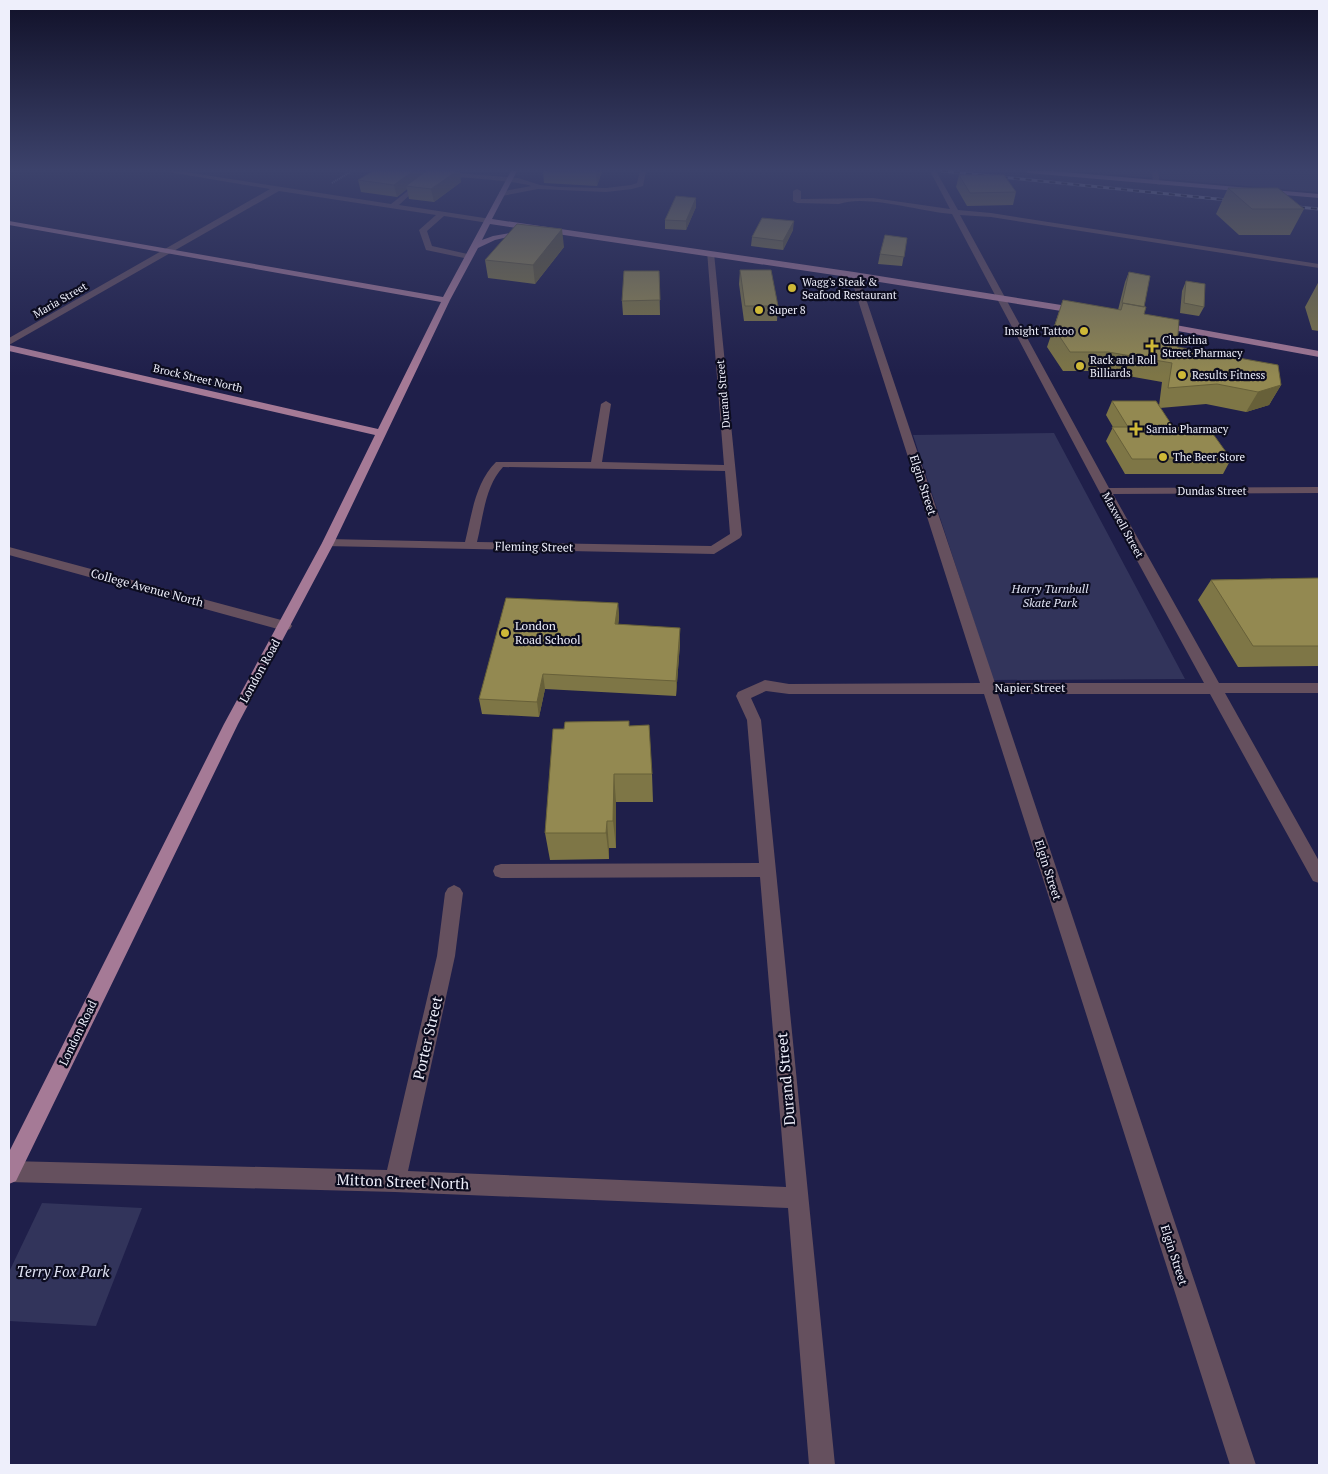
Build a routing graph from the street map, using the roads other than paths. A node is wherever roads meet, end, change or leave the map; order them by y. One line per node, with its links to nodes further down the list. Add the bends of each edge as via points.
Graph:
1 (104, 240): 10 (main road)
2 (188, 240): 10 (street, Maria Street)
3 (426, 240): 12 (street, via 429,248)
4 (477, 240): 9 (main road, London Road)
5 (489, 240): 9 (main road)
6 (614, 240): 11 (main road)
7 (971, 240): 15 (street, Maxwell Street)
8 (1148, 240): 13 (street)
9 (474, 246): 12 (main road, London Road)
10 (168, 251): 16 (main road); 19 (street, Maria Street)
11 (710, 254): 14 (main road); 25 (street, Durand Street)
12 (469, 257): 16 (main road, London Road)
13 (1319, 266)
14 (854, 274): 15 (main road); 33 (street, Elgin Street)
15 (1000, 297): 17 (main road); 27 (street, Maxwell Street)
16 (446, 300): 23 (main road, London Road)
17 (1087, 313)
18 (1145, 323): 21 (main road)
19 (9, 342)
20 (9, 348): 23 (main road, Brock Street North)
21 (1319, 354)
22 (606, 404): 24 (street)
23 (382, 433): 29 (main road, London Road)
24 (596, 466): 25 (street); 30 (street, via 500,464 493,470 486,486)
25 (730, 468): 28 (street, Durand Street)
26 (1319, 490): 27 (street, Dundas Street)
27 (1105, 491): 34 (street, Maxwell Street)
28 (736, 535): 30 (street, Fleming Street, via 714,550)
29 (328, 543): 30 (street, Fleming Street); 32 (main road, London Road)
30 (470, 546)
31 (9, 550): 32 (street, College Avenue North)
32 (284, 626): 41 (main road, London Road, via 231,724)
33 (989, 688): 34 (street, Napier Street); 36 (street, Napier Street, via 789,688 765,685); 45 (street, Elgin Street)
34 (1213, 688): 35 (street, Napier Street); 39 (street, Maxwell Street)
35 (1319, 688)
36 (743, 696): 37 (street, Durand Street, via 754,720)
37 (767, 870): 38 (street); 43 (street, Durand Street)
38 (501, 871)
39 (1319, 876)
40 (454, 893): 42 (street, Porter Street, via 446,956)
41 (9, 1173): 42 (street, Mitton Street North)
42 (395, 1181): 43 (street, Mitton Street North)
43 (796, 1198): 44 (street, Durand Street)
44 (822, 1465)
45 (1243, 1465)

